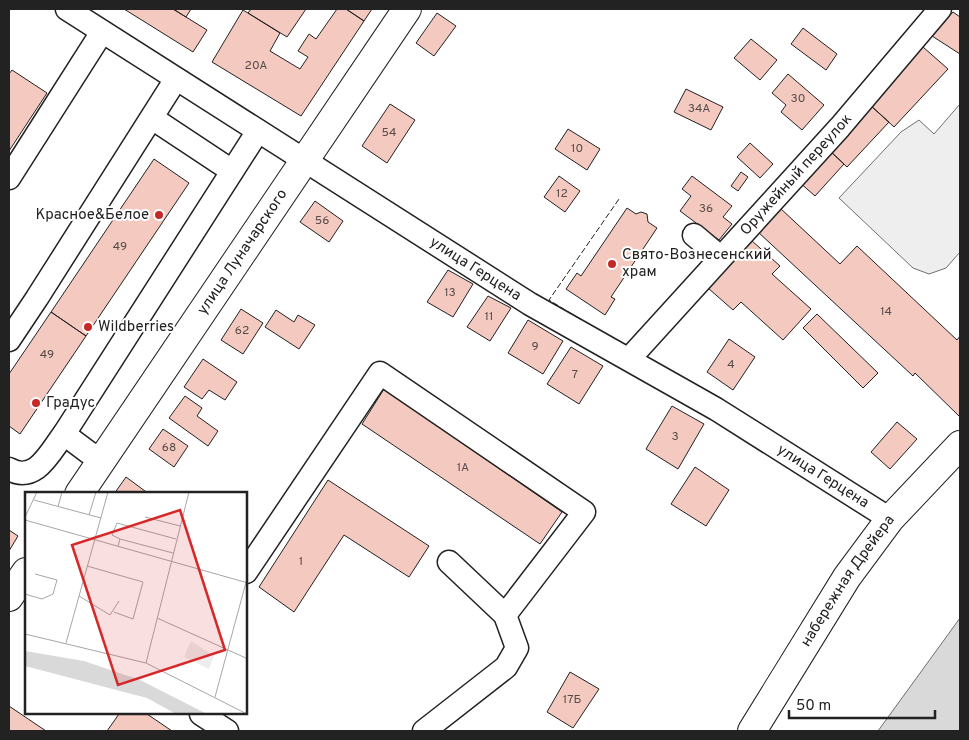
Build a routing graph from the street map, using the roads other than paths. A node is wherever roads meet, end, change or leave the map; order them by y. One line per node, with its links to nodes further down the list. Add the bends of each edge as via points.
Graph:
1 (67, 9): 4 (street, улица Герцена)
2 (407, 9): 8 (main road, улица Луначарского)
3 (940, 9): 12 (street, Оружейный переулок, via 840,127)
4 (102, 32): 5 (street, улица Герцена); 10 (street)
5 (176, 79): 6 (street); 7 (street, улица Герцена)
6 (152, 118): 9 (street); 13 (street)
7 (258, 131): 8 (street, улица Герцена); 9 (street)
8 (306, 161): 14 (street, улица Герцена, via 530,304); 17 (main road, улица Луначарского)
9 (232, 171): 15 (street)
10 (9, 178)
11 (694, 235): 12 (street)
12 (720, 257): 14 (street, Оружейный переулок)
13 (9, 340)
14 (628, 359): 20 (street, улица Герцена, via 716,408)
15 (64, 434): 17 (street); 18 (street, via 32,472 23,474)
16 (960, 445): 20 (main road, набережная Дрейера)
17 (102, 460): 19 (main road, улица Луначарского)
18 (9, 469)
19 (80, 492)
20 (890, 519): 27 (main road, набережная Дрейера, via 847,577)
21 (449, 562): 23 (street)
22 (248, 569): 23 (street, via 380,373 584,512)
23 (506, 615): 26 (street, via 517,648 506,666)
24 (202, 715): 25 (street)
25 (227, 731)
26 (424, 731)
27 (752, 731)

